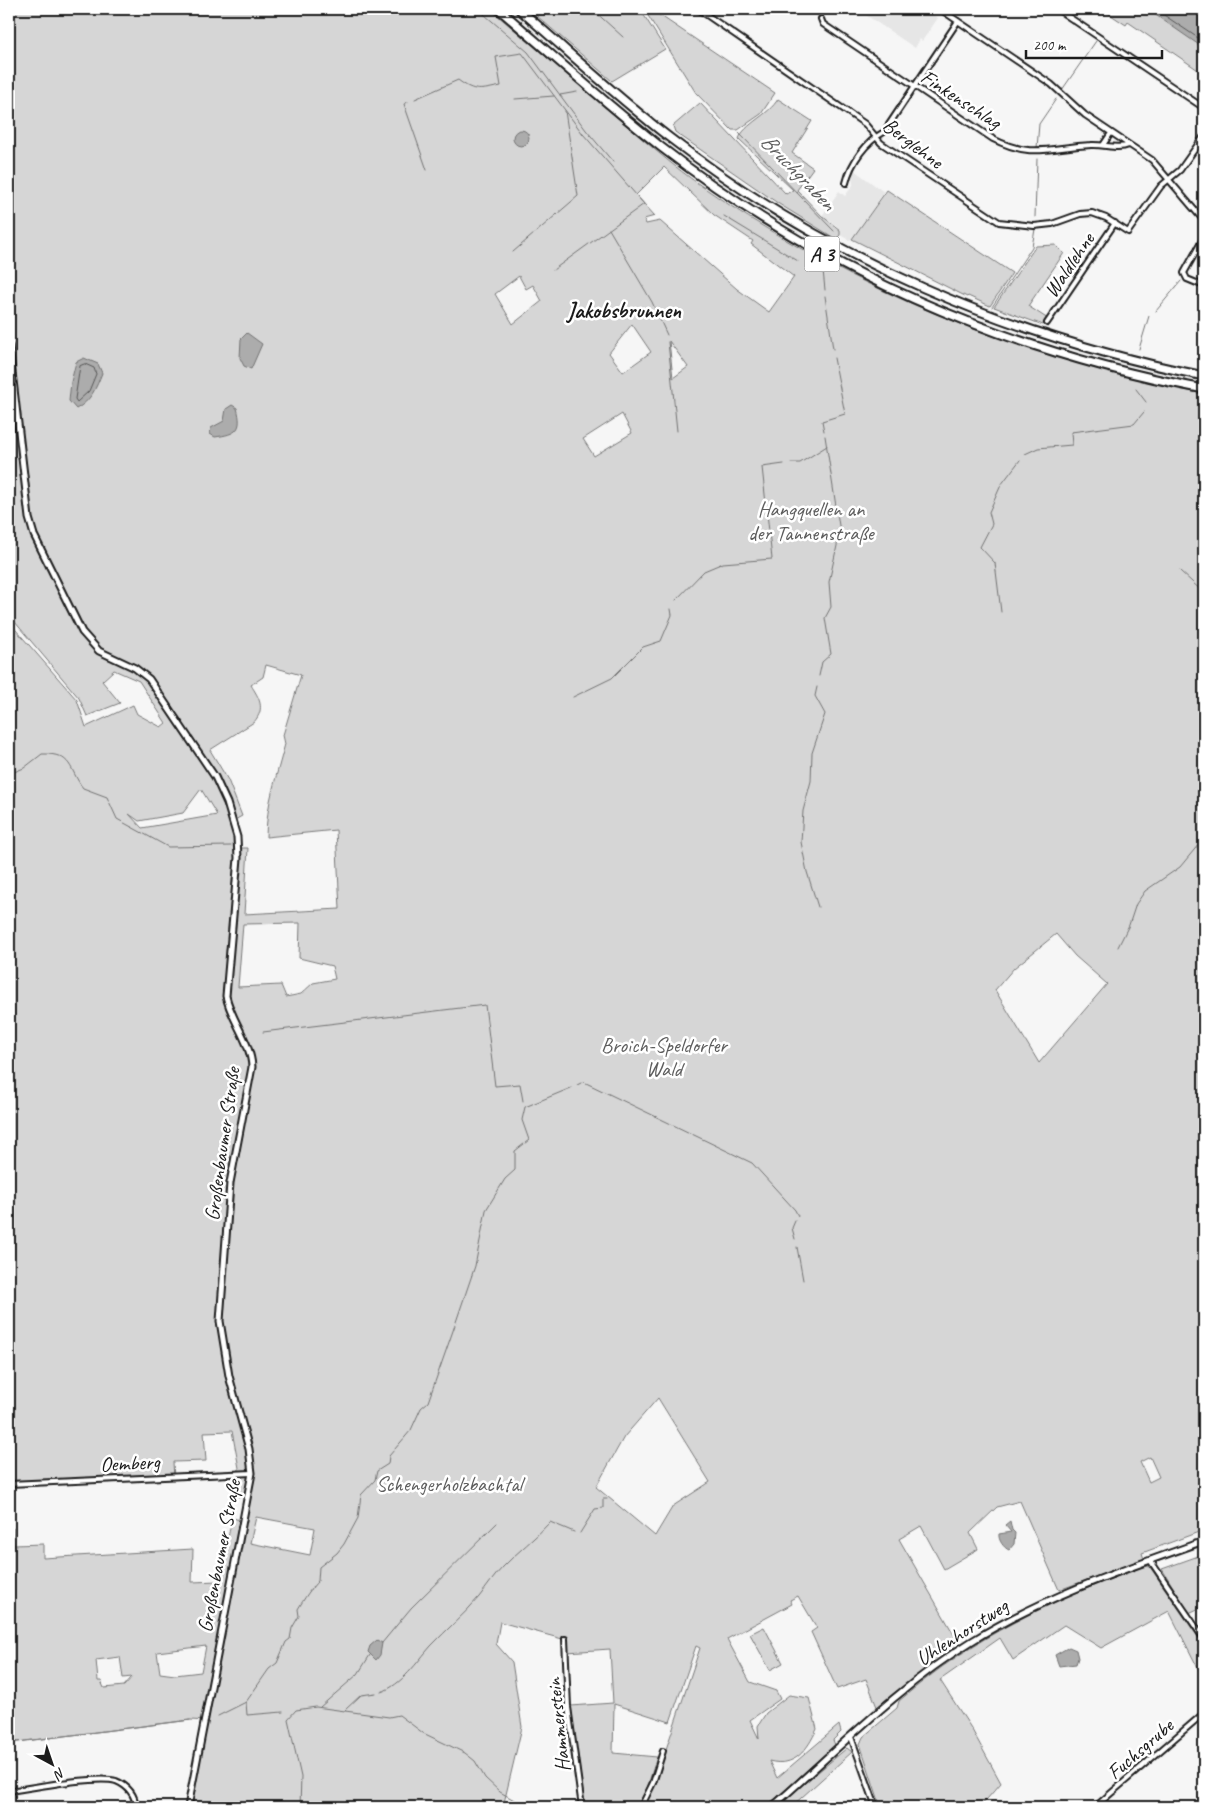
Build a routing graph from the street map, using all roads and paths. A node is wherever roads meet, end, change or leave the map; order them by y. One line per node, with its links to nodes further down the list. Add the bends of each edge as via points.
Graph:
1 (499, 9): 30 (highway, A 3, via 668,152 758,215 853,271 944,314 1038,348 1137,376)
2 (519, 9): 29 (highway, A 3, via 669,137 815,235 942,298 1036,333 1099,352)
3 (698, 9): 14 (street, Berglehne, via 865,124)
4 (764, 9): 7 (street)
5 (940, 9): 9 (street)
6 (1058, 9): 11 (street)
7 (770, 10)
8 (821, 19): 10 (street, Finkenschlag, via 823,24)
9 (958, 21): 10 (street); 12 (street, via 1051,84 1085,115)
10 (915, 87): 14 (street, via 884,132); 16 (street, Finkenschlag, via 1008,146 1037,152)
11 (1204, 108)
12 (1111, 133): 15 (street); 16 (street)
13 (1204, 136): 17 (street)
14 (876, 137): 20 (street, via 870,140 849,172); 22 (street, Berglehne, via 999,222 1034,226 1092,213)
15 (1129, 145): 16 (street, Finkenschlag, via 1123,148); 19 (street, via 1152,160)
16 (1103, 146)
17 (1197, 147): 18 (street); 19 (street)
18 (1204, 152)
19 (1168, 180): 21 (street); 22 (street, Berglehne, via 1160,186 1128,232)
20 (846, 183)
21 (1204, 221)
22 (1115, 224): 26 (street, Waldlehne)
23 (1204, 237): 24 (street, via 1184,273 1187,279)
24 (1204, 286)
25 (9, 297): 27 (street)
26 (1048, 323)
27 (9, 326)
28 (9, 346): 31 (street, Großenbaumer Straße, via 28,518 34,535 82,632 99,651 143,673 179,721 222,790 237,837 226,996 252,1067 230,1183 220,1320 229,1376 250,1449)
29 (1204, 376)
30 (1204, 389)
31 (252, 1473): 32 (street, Oemberg); 42 (street, Großenbaumer Straße)
32 (9, 1484)
33 (1204, 1541): 34 (street, Uhlenhorstweg)
34 (1150, 1560): 36 (street); 38 (street, Uhlenhorstweg, via 1070,1590 1001,1624 928,1672)
35 (565, 1639): 43 (street, Hammerstein, via 568,1707)
36 (1204, 1639)
37 (1204, 1713): 47 (street, Fuchsgrube)
38 (851, 1737): 45 (street, Uhlenhorstweg); 46 (street)
39 (663, 1751): 44 (street)
40 (9, 1791): 41 (street, via 108,1780 126,1787 135,1799)
41 (136, 1807)
42 (188, 1807)
43 (582, 1807)
44 (641, 1807)
45 (772, 1807)
46 (876, 1807)
47 (1095, 1807)

